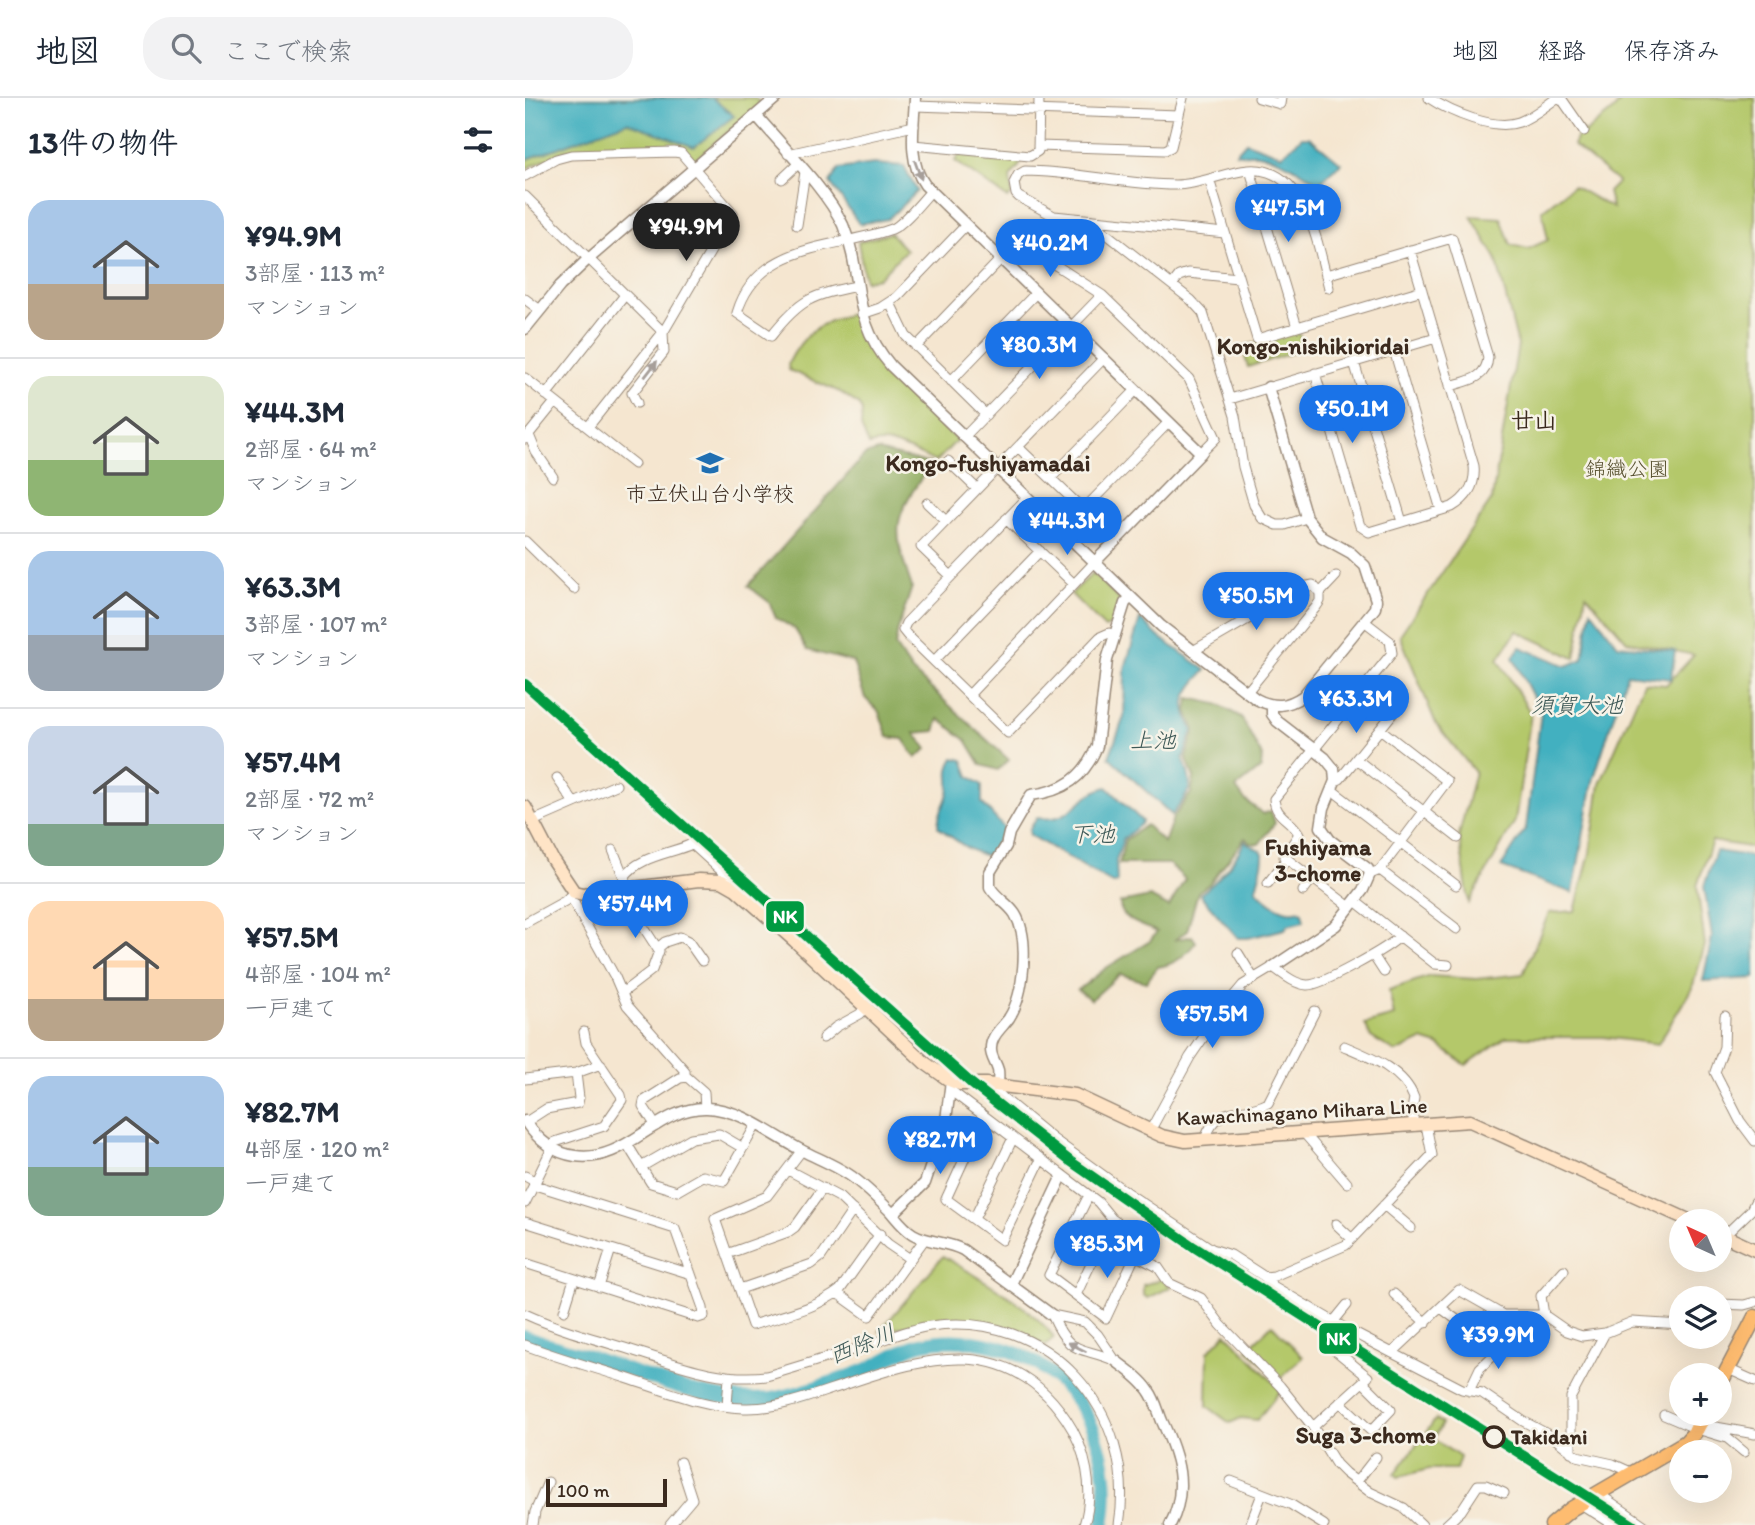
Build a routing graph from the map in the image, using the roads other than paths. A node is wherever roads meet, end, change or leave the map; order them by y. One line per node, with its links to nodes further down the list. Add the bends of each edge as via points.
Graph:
1 (1039, 98): 9 (street)
2 (1182, 98): 10 (street)
3 (1259, 98): 4 (street, via 1280,104)
4 (1281, 98)
5 (1429, 98): 6 (street, via 1475,120 1507,124 1521,122)
6 (1559, 98): 13 (street)
7 (771, 100): 11 (street)
8 (915, 102): 9 (street); 12 (street)
9 (1039, 110): 10 (street); 15 (street)
10 (1179, 115): 15 (street, via 1171,147 1165,150)
11 (756, 116): 16 (street); 17 (street)
12 (914, 126): 14 (street); 16 (street)
13 (1584, 131)
14 (913, 145): 15 (street, via 1030,156); 23 (street, one-way to 23, via 917,173)
15 (1038, 146)
16 (788, 154): 18 (street)
17 (694, 168): 20 (street, via 681,153 674,152 572,155); 33 (street); 51 (street, via 733,213)
18 (801, 168): 22 (street); 27 (street); 31 (street, via 832,206)
19 (1250, 170): 21 (street); 35 (street, via 1280,178 1299,195); 49 (street)
20 (525, 176)
21 (1209, 178): 25 (street, via 1172,185 1031,171 1015,178 1016,194 1043,212); 29 (street)
22 (782, 179)
23 (931, 191): 28 (street); 31 (street, via 894,229)
24 (525, 196): 33 (street)
25 (1088, 219): 26 (street); 30 (street)
26 (1111, 222): 29 (street); 30 (street)
27 (797, 225)
28 (966, 225): 34 (street); 45 (street)
29 (1225, 233): 36 (street)
30 (1108, 234): 37 (street)
31 (848, 239): 38 (street); 38 (street, via 807,248 774,265 747,289 737,313 771,336 807,299)
32 (1410, 250): 35 (street); 40 (street); 60 (street, via 1452,238 1482,337 1485,369 1474,379)
33 (588, 259): 42 (street); 46 (street)
34 (1001, 259): 41 (street); 43 (street, via 1022,237); 53 (street)
35 (1325, 275): 39 (street)
36 (1238, 278): 37 (street, via 1188,273); 49 (street, via 1257,339)
37 (1172, 285): 64 (street, via 1203,313)
38 (857, 286): 47 (street)
39 (1329, 289)
40 (1422, 290): 49 (street); 52 (street)
41 (1036, 293): 48 (street); 59 (street)
42 (625, 295): 51 (street); 63 (street)
43 (1102, 295): 48 (street); 73 (street, via 1189,379 1216,438)
44 (525, 299): 46 (street)
45 (890, 303): 47 (street); 53 (street)
46 (540, 310): 50 (street)
47 (862, 314): 71 (street, via 882,356)
48 (1071, 327): 55 (street); 67 (street)
49 (1297, 327)
50 (525, 329)
51 (663, 332): 66 (street, one-way to 51, via 632,393 664,352); 69 (street)
52 (1436, 338): 54 (street); 60 (street)
53 (916, 347): 59 (street)
54 (1394, 350): 56 (street); 83 (street)
55 (1104, 358): 62 (street); 72 (street)
56 (1355, 362): 57 (street); 87 (street)
57 (1315, 373): 61 (street); 87 (street, via 1360,526 1369,532)
58 (525, 378): 63 (street)
59 (951, 381): 67 (street)
60 (1450, 386): 83 (street, via 1475,475 1464,499)
61 (1268, 387): 64 (street); 84 (street)
62 (1136, 390): 68 (street); 78 (street)
63 (546, 395): 65 (street)
64 (1230, 399): 84 (street, via 1243,467 1258,513 1277,525)
65 (555, 402): 69 (street); 70 (street)
66 (638, 403)
67 (986, 415): 71 (street)
68 (1169, 422): 73 (street); 82 (street)
69 (587, 427): 75 (street)
70 (527, 437): 77 (street)
71 (964, 437): 76 (street)
72 (1018, 447): 76 (street); 78 (street)
73 (1201, 453): 89 (street)
74 (948, 461): 79 (street)
75 (634, 464)
76 (997, 469): 79 (street); 80 (street)
77 (553, 477)
78 (1051, 478): 82 (street)
79 (977, 489): 86 (street)
80 (1027, 498): 85 (street); 91 (street)
81 (927, 503): 86 (street)
82 (1083, 510): 89 (street)
83 (1441, 510): 87 (street)
84 (1306, 518): 98 (street, via 1322,537 1364,566 1376,603)
85 (1006, 519): 90 (street); 92 (street)
86 (946, 521): 92 (street, via 921,547)
87 (1402, 522)
88 (525, 541): 95 (street)
89 (1116, 541): 91 (street)
90 (1039, 551): 94 (street); 101 (street)
91 (1094, 563): 94 (street); 97 (street)
92 (951, 576): 101 (street, via 906,622 904,630)
93 (1336, 576): 96 (street)
94 (1074, 584): 104 (street)
95 (574, 589)
96 (1320, 593): 100 (street, via 1308,585); 103 (street, via 1320,601)
97 (1130, 598): 99 (street); 100 (street)
98 (1364, 621): 102 (street, via 1390,641 1393,649); 105 (street, via 1303,696 1289,704)
99 (1115, 635): 104 (street, via 1100,637 1008,733); 152 (street, via 1092,759 1073,782 1059,790 1031,795 990,872 989,887 1009,905 1022,930 1020,995 992,1040)
100 (1193, 651): 103 (street)
101 (934, 661): 104 (street)
102 (1365, 688): 106 (street, via 1393,712); 107 (street)
103 (1247, 692): 105 (street)
104 (968, 695)
105 (1272, 705): 107 (street, via 1274,718)
106 (1380, 729): 108 (street); 114 (street, via 1447,781)
107 (1313, 750): 111 (street, via 1332,766); 119 (street, via 1274,799 1277,813 1299,834 1284,857)
108 (1356, 759): 111 (street); 114 (street)
109 (558, 778): 112 (street)
110 (616, 785): 112 (street)
111 (1334, 785): 117 (street); 120 (street, via 1322,817 1323,831)
112 (574, 803): 115 (street)
113 (525, 807): 115 (main road)
114 (1424, 812): 116 (street); 117 (street)
115 (533, 821): 127 (main road)
116 (1458, 838)
117 (1400, 842): 120 (street); 125 (street)
118 (613, 850): 123 (street)
119 (1287, 859): 121 (street); 122 (street)
120 (1375, 872): 128 (street); 130 (street)
121 (1312, 878): 126 (street); 128 (street)
122 (1268, 883)
123 (625, 885): 124 (main road, via 706,879); 124 (street, via 629,869 692,844 727,876); 127 (main road); 132 (street, via 626,900)
124 (729, 885): 141 (main road, Kawachinagano Mihara Line)
125 (1456, 885)
126 (1303, 891)
127 (574, 898): 129 (street); 140 (street)
128 (1353, 904): 131 (street); 137 (street, via 1336,925)
129 (525, 923)
130 (1457, 929)
131 (1400, 936): 134 (street); 136 (street, via 1435,964)
132 (658, 948): 135 (street, via 680,937); 140 (street, via 652,970)
133 (1238, 953): 139 (street)
134 (1373, 955): 137 (street, via 1312,985); 138 (street)
135 (702, 961)
136 (1448, 965)
137 (1273, 967): 139 (street)
138 (1384, 972)
139 (1254, 979): 159 (street, via 1239,989 1198,1044)
140 (622, 993): 149 (street)
141 (865, 1008): 145 (street); 151 (main road, Kawachinagano Mihara Line)
142 (1315, 1011): 162 (street, via 1268,1103 1225,1113 1209,1128)
143 (1725, 1016): 163 (street, via 1725,1042 1715,1072)
144 (584, 1032): 147 (street, via 586,1044)
145 (823, 1038)
146 (1343, 1046): 158 (street, via 1403,1077 1415,1098 1412,1110)
147 (601, 1064): 148 (street); 166 (street, via 622,1100 608,1124 557,1140)
148 (576, 1073): 150 (street); 155 (street, via 578,1103 546,1108)
149 (685, 1077): 153 (street, via 704,1092); 157 (street, via 644,1101)
150 (525, 1079)
151 (951, 1085): 152 (main road, Kawachinagano Mihara Line); 154 (street); 182 (street, via 946,1120 925,1183)
152 (998, 1086): 159 (main road, Kawachinagano Mihara Line, via 1075,1095); 201 (street, via 1003,1098 1126,1192 1212,1249 1231,1255)
153 (705, 1108): 156 (street, via 726,1110); 157 (street, via 678,1114)
154 (984, 1116): 161 (street); 183 (street, via 946,1199)
155 (525, 1121): 166 (street)
156 (756, 1125): 165 (street); 167 (street)
157 (656, 1126): 164 (street)
158 (1420, 1126): 160 (main road, Kawachinagano Mihara Line); 179 (street, via 1431,1155); 181 (main road, Kawachinagano Mihara Line, via 1470,1121)
159 (1150, 1131): 162 (main road, Kawachinagano Mihara Line, via 1177,1140)
160 (1304, 1133): 162 (main road, Kawachinagano Mihara Line); 174 (street)
161 (1013, 1138): 168 (street); 183 (street)
162 (1205, 1139)
163 (1755, 1141)
164 (627, 1144): 166 (street, via 589,1158); 169 (street)
165 (743, 1148): 169 (street, via 719,1134 691,1138); 169 (street, via 724,1181 703,1176 677,1191 651,1183)
166 (552, 1149): 173 (street)
167 (801, 1150): 170 (street); 182 (street, via 846,1172)
168 (1041, 1159): 172 (street); 183 (street, via 1002,1240)
169 (641, 1167)
170 (788, 1170): 175 (street); 195 (street, via 760,1200 715,1219)
171 (525, 1176): 173 (street)
172 (1062, 1176): 176 (street); 203 (street)
173 (535, 1183): 178 (street); 200 (street, via 675,1229)
174 (1347, 1183)
175 (823, 1188): 180 (street); 195 (street, via 788,1232)
176 (1089, 1195): 184 (street); 208 (street, via 1049,1275)
177 (1755, 1202): 187 (street)
178 (525, 1203)
179 (1384, 1205): 188 (street); 190 (street)
180 (853, 1210): 189 (street); 205 (street, via 812,1264)
181 (1669, 1211)
182 (893, 1214): 191 (street)
183 (974, 1219)
184 (1112, 1219): 196 (street, via 1138,1236); 208 (street)
185 (525, 1223): 193 (street)
186 (1336, 1224): 190 (street)
187 (1733, 1227)
188 (1411, 1228)
189 (880, 1234): 197 (street); 206 (street)
190 (1352, 1238): 201 (street, via 1346,1245)
191 (924, 1240): 197 (street); 203 (street, via 963,1250)
192 (1733, 1241): 194 (main road)
193 (611, 1249): 200 (street); 204 (street)
194 (1755, 1250)
195 (727, 1254): 205 (street)
196 (1135, 1255): 208 (street, via 1106,1318); 240 (street, via 1158,1267 1169,1283 1201,1298)
197 (910, 1259): 206 (street, via 869,1315)
198 (525, 1263): 202 (street)
199 (1564, 1270): 216 (street, via 1541,1296)
200 (691, 1275): 204 (street, via 705,1313 700,1318)
201 (1265, 1277): 217 (street)
202 (575, 1279): 204 (street); 213 (street)
203 (1011, 1284): 215 (street)
204 (599, 1287)
205 (740, 1289): 206 (street, via 753,1325)
206 (837, 1293)
207 (1394, 1294): 218 (street)
208 (1076, 1295)
209 (1755, 1302): 210 (street)
210 (1732, 1304)
211 (1347, 1305): 217 (street)
212 (1441, 1308): 216 (street, via 1459,1290 1503,1315); 218 (street); 223 (street)
213 (564, 1311)
214 (525, 1314): 230 (street)
215 (1052, 1315): 227 (street, via 1085,1322); 227 (street, one-way to 215, via 1073,1347)
216 (1544, 1315): 222 (street, via 1575,1335)
217 (1334, 1321): 221 (street)
218 (1426, 1322): 226 (street)
219 (1669, 1324): 222 (street, via 1632,1322)
220 (1753, 1324): 228 (main road)
221 (1345, 1328): 226 (street); 232 (street, via 1335,1350 1368,1377)
222 (1605, 1334): 242 (street, via 1571,1397)
223 (1476, 1335)
224 (1509, 1341): 233 (street, via 1479,1368)
225 (525, 1345): 235 (street, via 694,1401)
226 (1392, 1353): 233 (street)
227 (1116, 1361): 259 (street, via 1149,1390 1178,1457 1180,1494)
228 (1731, 1363)
229 (1732, 1371): 231 (street)
230 (729, 1379): 235 (street); 258 (street, via 766,1376 930,1326 968,1325 1020,1337 1071,1370 1101,1408 1121,1466)
231 (1755, 1381)
232 (1363, 1382): 234 (street); 234 (street, via 1391,1410 1371,1431)
233 (1469, 1391): 242 (street, via 1482,1393)
234 (1340, 1402): 240 (street)
235 (727, 1405): 257 (street, via 779,1405 948,1357 990,1362 1037,1385 1076,1433 1088,1479)
236 (1664, 1415): 237 (street)
237 (1669, 1416)
238 (1705, 1426): 244 (street)
239 (1715, 1426): 241 (street)
240 (1313, 1427): 248 (street, via 1336,1464)
241 (1755, 1434)
242 (1571, 1452): 247 (street)
243 (1669, 1452): 247 (main road)
244 (1744, 1452)
245 (1376, 1457): 248 (street)
246 (680, 1462): 256 (street, via 692,1499)
247 (1633, 1473): 253 (main road)
248 (1358, 1480): 262 (street, via 1370,1492 1404,1508)
249 (1231, 1481): 252 (street)
250 (548, 1482): 255 (street)
251 (1504, 1493): 263 (street, via 1478,1485)
252 (1262, 1494): 260 (street); 261 (street, via 1290,1504)
253 (1598, 1494): 254 (main road); 266 (street)
254 (1581, 1504): 264 (main road); 265 (street)
255 (533, 1525)
256 (670, 1525)
257 (1084, 1525)
258 (1119, 1525)
259 (1170, 1525)
260 (1250, 1525)
261 (1324, 1525)
262 (1422, 1525)
263 (1446, 1525)
264 (1552, 1525)
265 (1614, 1525)
266 (1644, 1525)

